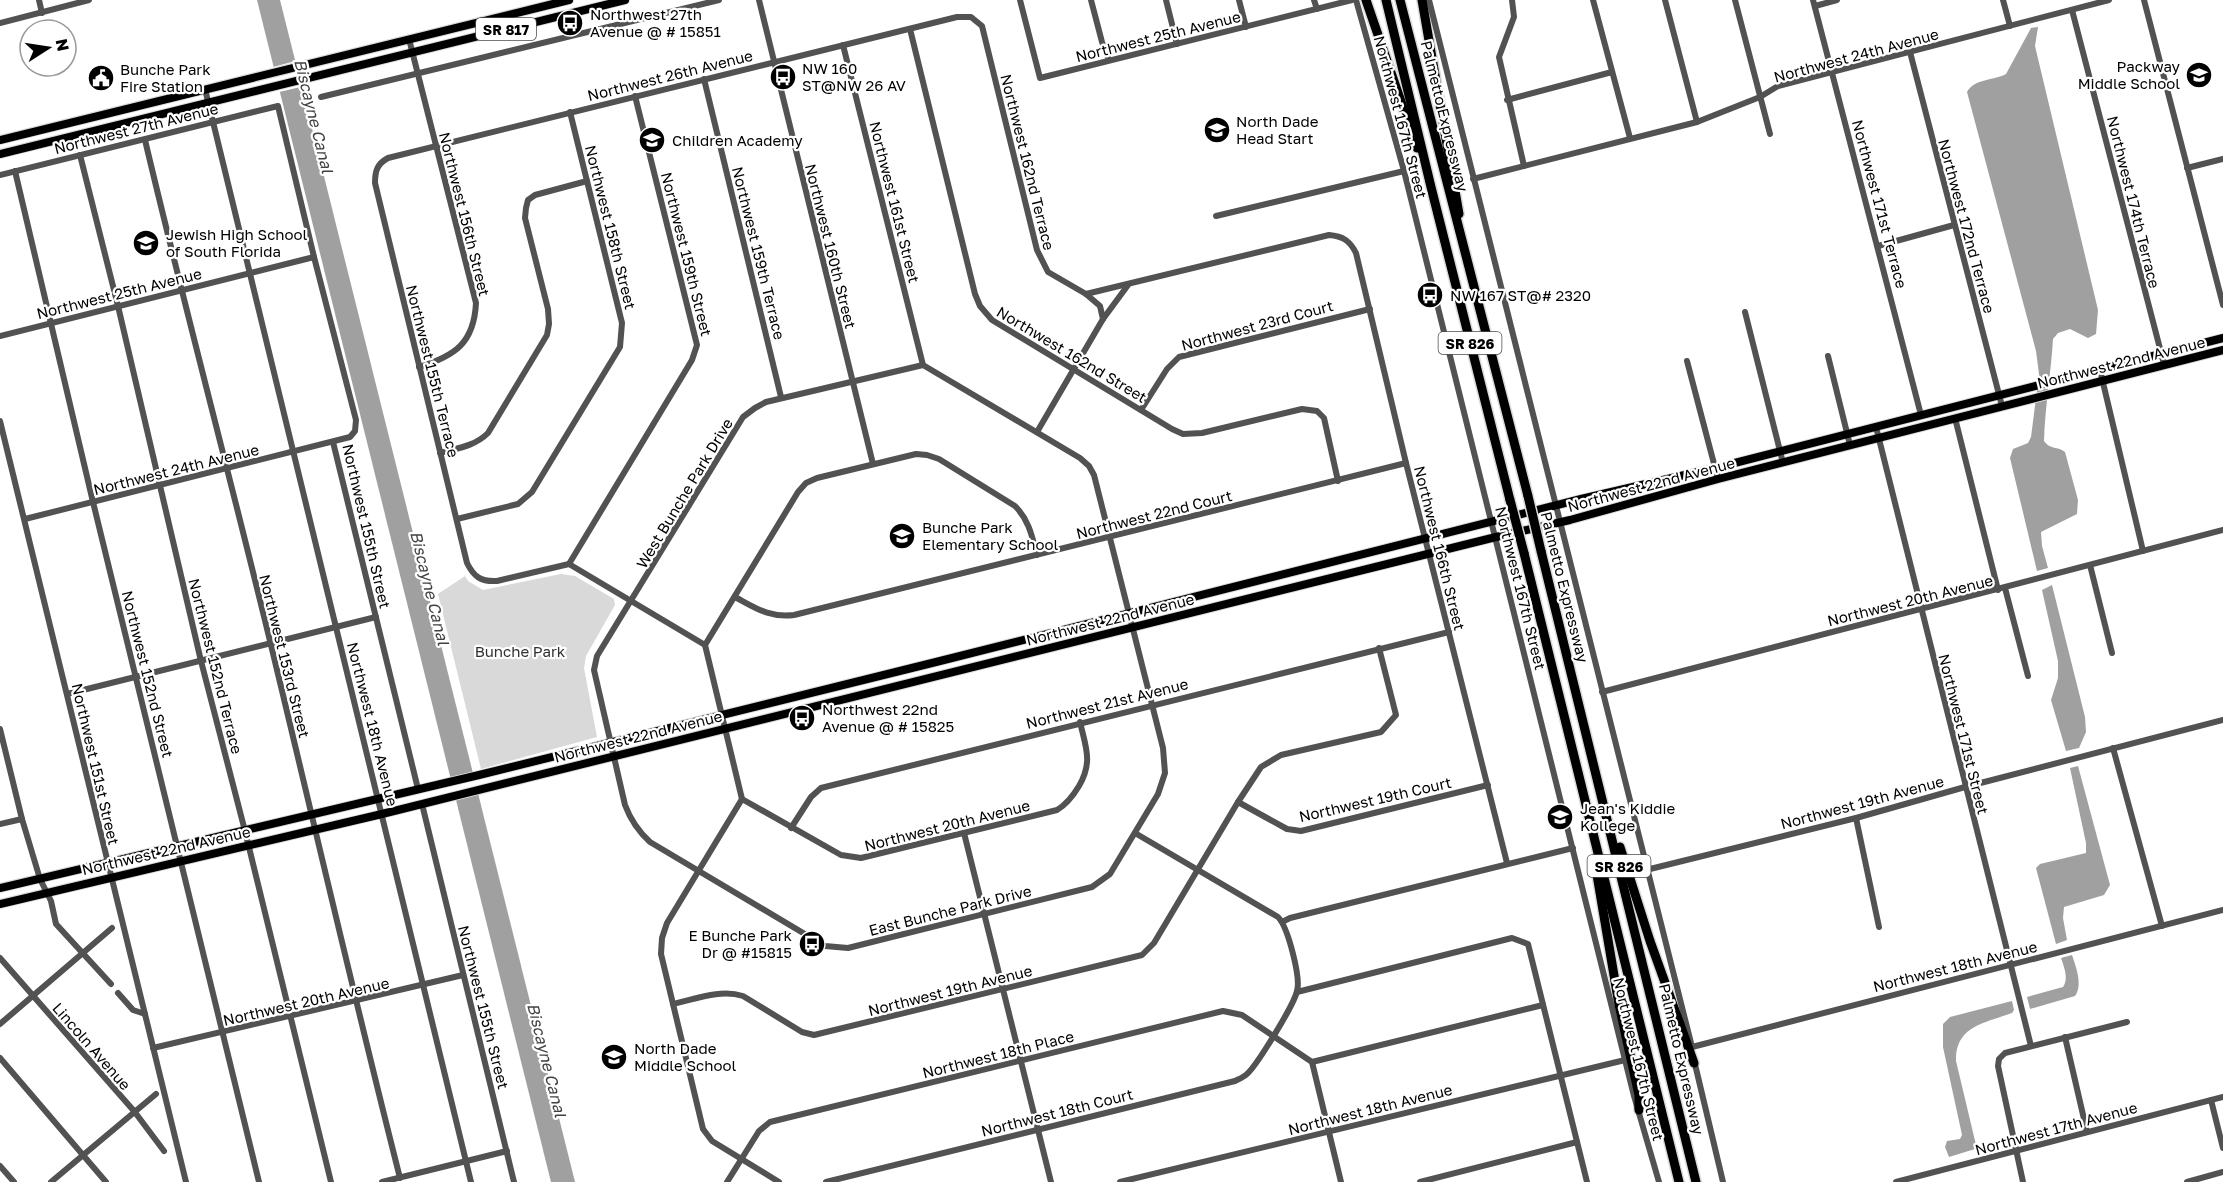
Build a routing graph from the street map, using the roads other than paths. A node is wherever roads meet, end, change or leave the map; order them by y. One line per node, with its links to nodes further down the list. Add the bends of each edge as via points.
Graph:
1 (39, 0): 31 (street)
2 (90, 0): 31 (street)
3 (569, 0): 37 (main road, Northwest 27th Avenue / SR 817)
4 (604, 0): 30 (main road, via 580,6)
5 (625, 0): 30 (main road, Northwest 27th Avenue / SR 817)
6 (719, 0): 46 (street)
7 (759, 0): 43 (street, Northwest 160th Street)
8 (1020, 0): 42 (street, Northwest 25th Avenue, via 1040,78)
9 (1091, 0): 42 (street)
10 (1166, 0): 38 (street)
11 (1239, 0): 35 (street)
12 (1314, 0): 28 (street)
13 (1354, 0): 28 (street, Northwest 25th Avenue); 72 (street, Northwest 167th Street)
14 (1366, 0): 76 (highway)
15 (1386, 0): 76 (highway, Palmetto Expressway / SR 826)
16 (1400, 0): 80 (highway, Palmetto Expressway / SR 826)
17 (1422, 0): 80 (highway)
18 (1429, 0): 74 (street)
19 (1512, 0): 52 (street, via 1514,17 1499,57)
20 (1593, 0): 45 (street)
21 (1665, 0): 58 (street)
22 (1735, 0): 50 (street)
23 (1837, 0): 27 (street)
24 (2003, 0): 34 (street)
25 (2109, 0): 29 (street, Northwest 24th Avenue)
26 (2144, 0): 70 (street)
27 (1814, 3): 44 (street, Northwest 171st Terrace)
28 (1317, 9): 35 (street, Northwest 25th Avenue)
29 (2072, 10): 34 (street, Northwest 24th Avenue); 100 (street, Northwest 174th Terrace)
30 (576, 12): 40 (main road, Northwest 27th Avenue / SR 817)
31 (42, 13): 33 (street)
32 (971, 17): 36 (street, Northwest 26th Avenue); 87 (street, Northwest 162nd Terrace, via 982,26 1037,250 1048,272)
33 (0, 23)
34 (2010, 26): 41 (street, Northwest 24th Avenue)
35 (1246, 27): 38 (street, Northwest 25th Avenue)
36 (910, 28): 39 (street, Northwest 26th Avenue); 106 (street, Northwest 162nd Street, via 980,306 992,320)
37 (409, 39): 40 (street, Northwest 156th Street); 48 (main road, Northwest 27th Avenue / SR 817)
38 (1177, 44): 42 (street, Northwest 25th Avenue)
39 (843, 45): 43 (street, Northwest 26th Avenue); 104 (street, Northwest 161st Street)
40 (412, 52): 46 (street, Northwest 156th Street); 53 (main road, Northwest 27th Avenue / SR 817)
41 (1910, 52): 44 (street, Northwest 24th Avenue); 78 (street, Northwest 172nd Terrace)
42 (1109, 60)
43 (774, 62): 47 (street, Northwest 26th Avenue); 108 (street, Northwest 160th Street)
44 (1833, 71): 50 (street, Northwest 24th Avenue, via 1778,86); 79 (street, Northwest 171st Terrace)
45 (1612, 72): 52 (street); 61 (street)
46 (417, 73): 51 (street); 64 (street, Northwest 156th Street)
47 (704, 79): 49 (street, Northwest 26th Avenue); 111 (street, Northwest 159th Terrace)
48 (205, 89): 53 (street, Northwest 18th Avenue); 56 (main road, Northwest 27th Avenue / SR 817)
49 (635, 96): 55 (street, Northwest 26th Avenue); 147 (street, Northwest 159th Street, via 697,345 692,360)
50 (1760, 96): 58 (street, Northwest 24th Avenue); 60 (street)
51 (321, 97)
52 (1507, 100): 69 (street)
53 (208, 102): 57 (street, Northwest 18th Avenue); 59 (main road, Northwest 27th Avenue / SR 817)
54 (278, 106): 57 (street, Northwest 27th Avenue); 81 (street, Northwest 155th Street)
55 (570, 112): 64 (street, Northwest 26th Avenue); 75 (street, Northwest 158th Street)
56 (96, 117): 59 (main road); 62 (main road, Northwest 27th Avenue / SR 817)
57 (212, 123): 63 (street, Northwest 27th Avenue); 82 (street, Northwest 18th Avenue)
58 (1697, 123): 61 (street, Northwest 24th Avenue)
59 (99, 129): 65 (main road, Northwest 27th Avenue / SR 817)
60 (1770, 134)
61 (1630, 138): 69 (street, Northwest 24th Avenue)
62 (0, 140)
63 (145, 140): 66 (street, Northwest 27th Avenue); 85 (street, Northwest 153rd Street)
64 (436, 146): 68 (street, Northwest 26th Avenue, via 388,158); 105 (street, Northwest 156th Street, via 476,303 475,320 455,351 445,359)
65 (0, 154)
66 (80, 155): 71 (street, Northwest 27th Avenue); 92 (street, Northwest 152nd Terrace)
67 (2223, 159): 70 (street)
68 (378, 166): 105 (street, Northwest 155th Terrace, via 375,183)
69 (1524, 166): 74 (street, Northwest 24th Avenue)
70 (2187, 168): 91 (street)
71 (15, 171): 73 (street, Northwest 27th Avenue); 96 (street, Northwest 152nd Street)
72 (1404, 171): 77 (street); 139 (street, Northwest 167th Street)
73 (0, 175)
74 (1473, 179): 135 (street)
75 (587, 181): 125 (street, via 546,190 528,201 525,218 548,309 547,335 488,433 470,445); 137 (street, Northwest 158th Street, via 622,323 620,347 532,492 518,504)
76 (1431, 187): 190 (highway, Palmetto Expressway / SR 826, bridge)
77 (1216, 216)
78 (1954, 225): 79 (street); 110 (street, Northwest 172nd Terrace)
79 (1878, 246): 114 (street, Northwest 171st Terrace)
80 (1463, 249): 176 (highway, Palmetto Expressway / SR 826, bridge)
81 (314, 256): 82 (street, Northwest 25th Avenue); 121 (street, Northwest 155th Street, via 356,420 350,437)
82 (249, 273): 85 (street, Northwest 25th Avenue); 123 (street, Northwest 18th Avenue)
83 (1128, 285): 84 (street); 88 (street); 93 (street, Northwest 166th Street, via 1337,236 1348,241 1356,254)
84 (1115, 287): 86 (street); 88 (street)
85 (181, 290): 92 (street, Northwest 25th Avenue); 129 (street, Northwest 153rd Street)
86 (1097, 292): 87 (street); 89 (street)
87 (1086, 294): 89 (street, Northwest 162nd Terrace)
88 (1119, 295): 90 (street)
89 (1098, 304): 90 (street); 95 (street)
90 (1111, 305): 95 (street)
91 (2223, 305)
92 (118, 306): 96 (street, Northwest 25th Avenue); 133 (street, Northwest 152nd Terrace)
93 (1370, 309): 113 (street, Northwest 23rd Court, via 1179,357); 126 (street, Northwest 166th Street)
94 (1745, 312): 124 (street)
95 (1102, 319): 106 (street)
96 (50, 323): 97 (street, Northwest 25th Avenue); 134 (street, Northwest 152nd Street)
97 (0, 336)
98 (2223, 338): 100 (main road, Northwest 22nd Avenue)
99 (2223, 350): 103 (main road, Northwest 22nd Avenue)
100 (2161, 354): 103 (street, Northwest 174th Terrace); 107 (main road, Northwest 22nd Avenue)
101 (1828, 356): 119 (street)
102 (1687, 361): 130 (street)
103 (2164, 364): 109 (main road, Northwest 22nd Avenue)
104 (923, 365): 108 (street, West Bunche Park Drive); 118 (street)
105 (419, 367): 125 (street, Northwest 155th Terrace)
106 (1072, 369): 113 (street, Northwest 162nd Street); 118 (street)
107 (2100, 369): 109 (street); 110 (main road, Northwest 22nd Avenue)
108 (852, 380): 111 (street, West Bunche Park Drive); 128 (street, Northwest 160th Street)
109 (2102, 381): 112 (main road, Northwest 22nd Avenue); 144 (street)
110 (1999, 395): 112 (street, Northwest 172nd Terrace); 114 (main road, Northwest 22nd Avenue)
111 (781, 397): 151 (street, West Bunche Park Drive, via 743,417)
112 (2002, 406): 115 (main road, Northwest 22nd Avenue)
113 (1141, 410): 132 (street, Northwest 162nd Street, via 1183,434 1302,409 1317,411 1324,418)
114 (1921, 415): 117 (main road, Northwest 22nd Avenue)
115 (1954, 418): 120 (main road, Northwest 22nd Avenue); 149 (street)
116 (0, 421): 136 (street, Northwest 151st Street)
117 (1876, 427): 119 (main road, Northwest 22nd Avenue); 120 (street, Northwest 171st Street)
118 (1037, 432): 142 (street, via 1089,466)
119 (1846, 434): 122 (street); 124 (main road, Northwest 22nd Avenue)
120 (1880, 438): 122 (main road, Northwest 22nd Avenue); 152 (street, Northwest 171st Street)
121 (333, 442): 123 (street, Northwest 24th Avenue); 154 (street, Northwest 155th Street)
122 (1850, 445): 127 (main road, Northwest 22nd Avenue)
123 (294, 451): 129 (street, Northwest 24th Avenue); 155 (street, Northwest 18th Avenue)
124 (1781, 451): 127 (street); 130 (main road, Northwest 22nd Avenue)
125 (440, 453): 137 (street, Northwest 155th Terrace)
126 (1406, 463): 132 (street, Northwest 22nd Court); 143 (street, Northwest 166th Street)
127 (1783, 463): 131 (main road, Northwest 22nd Avenue)
128 (873, 464): 146 (street, via 916,454 939,459 1015,506 1029,526); 150 (street, via 806,483)
129 (226, 468): 133 (street, Northwest 24th Avenue); 158 (street, Northwest 153rd Street)
130 (1715, 468): 131 (street); 135 (main road, Northwest 22nd Avenue)
131 (1718, 478): 138 (main road, Northwest 22nd Avenue)
132 (1338, 481): 142 (street, Northwest 22nd Court)
133 (160, 485): 134 (street, Northwest 24th Avenue); 162 (street, Northwest 152nd Terrace)
134 (93, 502): 136 (street, Northwest 24th Avenue); 164 (street, Northwest 152nd Street)
135 (1555, 507): 138 (street); 139 (main road, Northwest 22nd Avenue)
136 (25, 519): 166 (street, Northwest 151st Street)
137 (457, 519): 147 (street, Northwest 155th Terrace, via 467,562 478,578 497,581)
138 (1559, 522): 141 (main road, Northwest 22nd Avenue); 165 (street)
139 (1492, 523): 141 (street, Northwest 167th Street); 143 (main road, Northwest 22nd Avenue)
140 (2223, 530): 144 (street, Northwest 20th Avenue)
141 (1496, 537): 145 (main road, Northwest 22nd Avenue); 197 (street, Northwest 167th Street)
142 (1109, 538): 146 (street, Northwest 22nd Court); 153 (street)
143 (1427, 539): 145 (street, Northwest 166th Street); 153 (main road, Northwest 22nd Avenue)
144 (2143, 551): 148 (street, Northwest 20th Avenue)
145 (1431, 553): 156 (main road, Northwest 22nd Avenue); 157 (street, Northwest 166th Street)
146 (1037, 555): 150 (street, Northwest 22nd Court, via 794,615 767,614)
147 (569, 564): 151 (street)
148 (2090, 565): 149 (street, Northwest 20th Avenue); 161 (street)
149 (2002, 589): 152 (street, Northwest 20th Avenue); 163 (street)
150 (735, 597): 159 (street)
151 (632, 601): 159 (street); 173 (street, West Bunche Park Drive, via 597,656 594,670)
152 (1921, 608): 165 (street, Northwest 20th Avenue); 178 (street, Northwest 171st Street)
153 (1128, 614): 156 (street); 168 (main road, Northwest 22nd Avenue)
154 (376, 617): 155 (street); 179 (street, Northwest 155th Street)
155 (337, 627): 158 (street); 180 (street, Northwest 18th Avenue)
156 (1132, 627): 167 (street, East Bunche Park Drive); 171 (main road, Northwest 22nd Avenue)
157 (1449, 632): 160 (street, Northwest 21st Avenue); 177 (street, Northwest 166th Street)
158 (271, 644): 162 (street); 185 (street, Northwest 153rd Street)
159 (705, 645): 168 (street)
160 (1379, 648): 167 (street, Northwest 21st Avenue); 182 (street, via 1396,715 1381,732 1273,758 1261,767)
161 (2112, 653)
162 (201, 661): 164 (street); 192 (street, Northwest 152nd Terrace)
163 (2028, 676)
164 (137, 677): 166 (street); 195 (street, Northwest 152nd Street)
165 (1602, 692): 201 (street)
166 (67, 694): 199 (street, Northwest 151st Street)
167 (1151, 705): 170 (street, Northwest 21st Avenue); 194 (street, East Bunche Park Drive, via 1163,748 1165,773 1158,794)
168 (723, 715): 171 (street); 173 (main road, Northwest 22nd Avenue)
169 (2223, 720): 174 (street, Northwest 19th Avenue)
170 (1080, 722): 189 (street, Northwest 21st Avenue, via 821,788); 193 (street, Northwest 20th Avenue, via 1088,766 1072,798 1057,810)
171 (726, 728): 175 (main road, Northwest 22nd Avenue); 181 (street)
172 (0, 729): 186 (street)
173 (610, 742): 175 (street, West Bunche Park Drive); 179 (main road, Northwest 22nd Avenue)
174 (2113, 748): 178 (street, Northwest 19th Avenue); 212 (street)
175 (614, 755): 183 (main road, Northwest 22nd Avenue); 202 (street, East Bunche Park Drive, via 625,805 639,832)
176 (1595, 771): 242 (highway); 282 (highway, Palmetto Expressway / SR 826)
177 (1488, 785): 182 (street, Northwest 19th Court, via 1301,831 1287,828); 200 (street, Northwest 166th Street)
178 (1965, 787): 187 (street, Northwest 19th Avenue); 217 (street, Northwest 171st Street)
179 (418, 789): 180 (main road, Northwest 22nd Avenue)
180 (379, 799): 184 (street, Northwest 18th Avenue); 185 (main road, Northwest 22nd Avenue)
181 (742, 799): 189 (street, Northwest 20th Avenue); 202 (street)
182 (1238, 802): 203 (street)
183 (422, 804): 184 (main road, Northwest 22nd Avenue); 218 (street, Northwest 155th Street)
184 (382, 814): 191 (main road, Northwest 22nd Avenue); 220 (street, Northwest 18th Avenue)
185 (311, 816): 191 (street, Northwest 153rd Street); 192 (main road, Northwest 22nd Avenue)
186 (22, 819): 188 (street); 205 (street)
187 (1856, 819): 201 (street, Northwest 19th Avenue); 213 (street)
188 (0, 824)
189 (791, 828): 193 (street, Northwest 20th Avenue, via 841,855 861,858)
190 (1592, 828): 247 (highway, via 1598,885); 281 (highway, Palmetto Expressway / SR 826)
191 (315, 830): 196 (main road, Northwest 22nd Avenue); 225 (street, Northwest 153rd Street)
192 (245, 831): 195 (main road, Northwest 22nd Avenue); 196 (street, Northwest 152nd Terrace)
193 (964, 833): 210 (street)
194 (1135, 833): 203 (street); 210 (street, East Bunche Park Drive, via 1110,873 1092,887)
195 (178, 846): 198 (street, Northwest 152nd Street); 199 (main road, Northwest 22nd Avenue)
196 (248, 846): 198 (main road, Northwest 22nd Avenue); 229 (street, Northwest 152nd Terrace)
197 (1573, 848): 200 (street); 239 (street, Northwest 167th Street)
198 (182, 862): 204 (main road, Northwest 22nd Avenue); 232 (street, Northwest 152nd Street)
199 (107, 863): 204 (street, Northwest 151st Street); 205 (main road, Northwest 22nd Avenue)
200 (1507, 863): 211 (street)
201 (1646, 870): 236 (street)
202 (699, 871): 210 (street, East Bunche Park Drive, via 825,946 837,948); 226 (street, via 662,938 661,954)
203 (1197, 871): 211 (street); 221 (street, Northwest 19th Avenue, via 1154,943 1142,955)
204 (110, 876): 207 (main road, Northwest 22nd Avenue); 228 (street, Northwest 151st Street)
205 (40, 879): 206 (main road, Northwest 22nd Avenue); 207 (street)
206 (0, 888)
207 (46, 892): 208 (main road, Northwest 22nd Avenue); 215 (street, via 56,924)
208 (0, 904)
209 (2223, 910): 212 (street, Northwest 18th Avenue)
210 (985, 914): 221 (street)
211 (1282, 922): 222 (street, via 1299,980)
212 (2162, 926): 217 (street, Northwest 18th Avenue)
213 (1879, 927)
214 (112, 928): 215 (street)
215 (83, 954): 219 (street); 224 (street)
216 (0, 958): 224 (street, Lincoln Avenue)
217 (2011, 964): 235 (street, Northwest 171st Street); 236 (street, Northwest 18th Avenue)
218 (463, 975): 220 (street, Northwest 20th Avenue); 255 (street, Northwest 155th Street)
219 (111, 984)
220 (424, 985): 225 (street, Northwest 20th Avenue); 259 (street, Northwest 18th Avenue)
221 (1003, 989): 226 (street, Northwest 19th Avenue, via 814,1035 734,993); 240 (street)
222 (1297, 992): 227 (street, via 1512,938 1528,944); 233 (street, Northwest 18th Court)
223 (118, 993): 228 (street, via 133,1010)
224 (32, 996): 231 (street); 248 (street, Lincoln Avenue)
225 (356, 1001): 229 (street, Northwest 20th Avenue); 262 (street, Northwest 153rd Street)
226 (673, 1004): 258 (street, via 703,1129 712,1140)
227 (1543, 1005): 241 (street); 243 (street)
228 (145, 1014): 237 (street, Northwest 151st Street)
229 (289, 1017): 232 (street, Northwest 20th Avenue); 268 (street, Northwest 152nd Terrace)
230 (2127, 1022): 234 (street)
231 (0, 1024)
232 (223, 1033): 237 (street, Northwest 20th Avenue); 267 (street, Northwest 152nd Street)
233 (1274, 1035): 240 (street, Northwest 18th Place, via 1242,1015 1223,1011); 241 (street, Northwest 18th Place); 249 (street, Northwest 18th Court, via 1247,1075 1235,1081)
234 (2065, 1037): 235 (street); 251 (street)
235 (2031, 1046): 256 (street, via 2005,1053 1999,1059)
236 (1692, 1047): 242 (street)
237 (153, 1048): 266 (street, Northwest 151st Street)
238 (0, 1058): 257 (street)
239 (1625, 1060): 243 (street, Northwest 18th Avenue); 247 (street, Northwest 167th Street)
240 (1021, 1061): 249 (street); 258 (street, Northwest 18th Place, via 770,1122 759,1131)
241 (1312, 1062): 250 (street)
242 (1694, 1063): 283 (street)
243 (1560, 1074): 250 (street, Northwest 18th Avenue); 252 (street)
244 (156, 1094): 248 (street)
245 (2223, 1096): 246 (street, Northwest 17th Avenue)
246 (2211, 1100): 251 (street, Northwest 17th Avenue); 253 (street)
247 (1639, 1110): 280 (street, Northwest 167th Street)
248 (134, 1111): 254 (street, Lincoln Avenue); 257 (street)
249 (1038, 1129): 274 (street, Northwest 18th Court); 275 (street)
250 (1328, 1131): 276 (street, Northwest 18th Avenue); 277 (street)
251 (2087, 1132): 256 (street, Northwest 17th Avenue)
252 (1577, 1142): 278 (street); 279 (street)
253 (2223, 1148)
254 (164, 1151)
255 (507, 1151): 259 (street); 271 (street, Northwest 155th Street)
256 (2015, 1152): 284 (street, Northwest 17th Avenue); 285 (street)
257 (83, 1156): 264 (street); 265 (street)
258 (741, 1159): 272 (street, Northwest 18th Place); 273 (street)
259 (466, 1162): 262 (street); 270 (street, Northwest 18th Avenue)
260 (0, 1166): 263 (street)
261 (2223, 1172): 286 (street)
262 (400, 1178): 269 (street)
263 (14, 1182)
264 (51, 1182)
265 (106, 1182)
266 (186, 1182)
267 (259, 1182)
268 (331, 1182)
269 (382, 1182)
270 (471, 1182)
271 (514, 1182)
272 (727, 1182)
273 (779, 1182)
274 (826, 1182)
275 (1051, 1182)
276 (1120, 1182)
277 (1341, 1182)
278 (1420, 1182)
279 (1587, 1182)
280 (1659, 1182)
281 (1678, 1182)
282 (1696, 1182)
283 (1723, 1182)
284 (1896, 1182)
285 (2023, 1182)
286 (2187, 1182)

